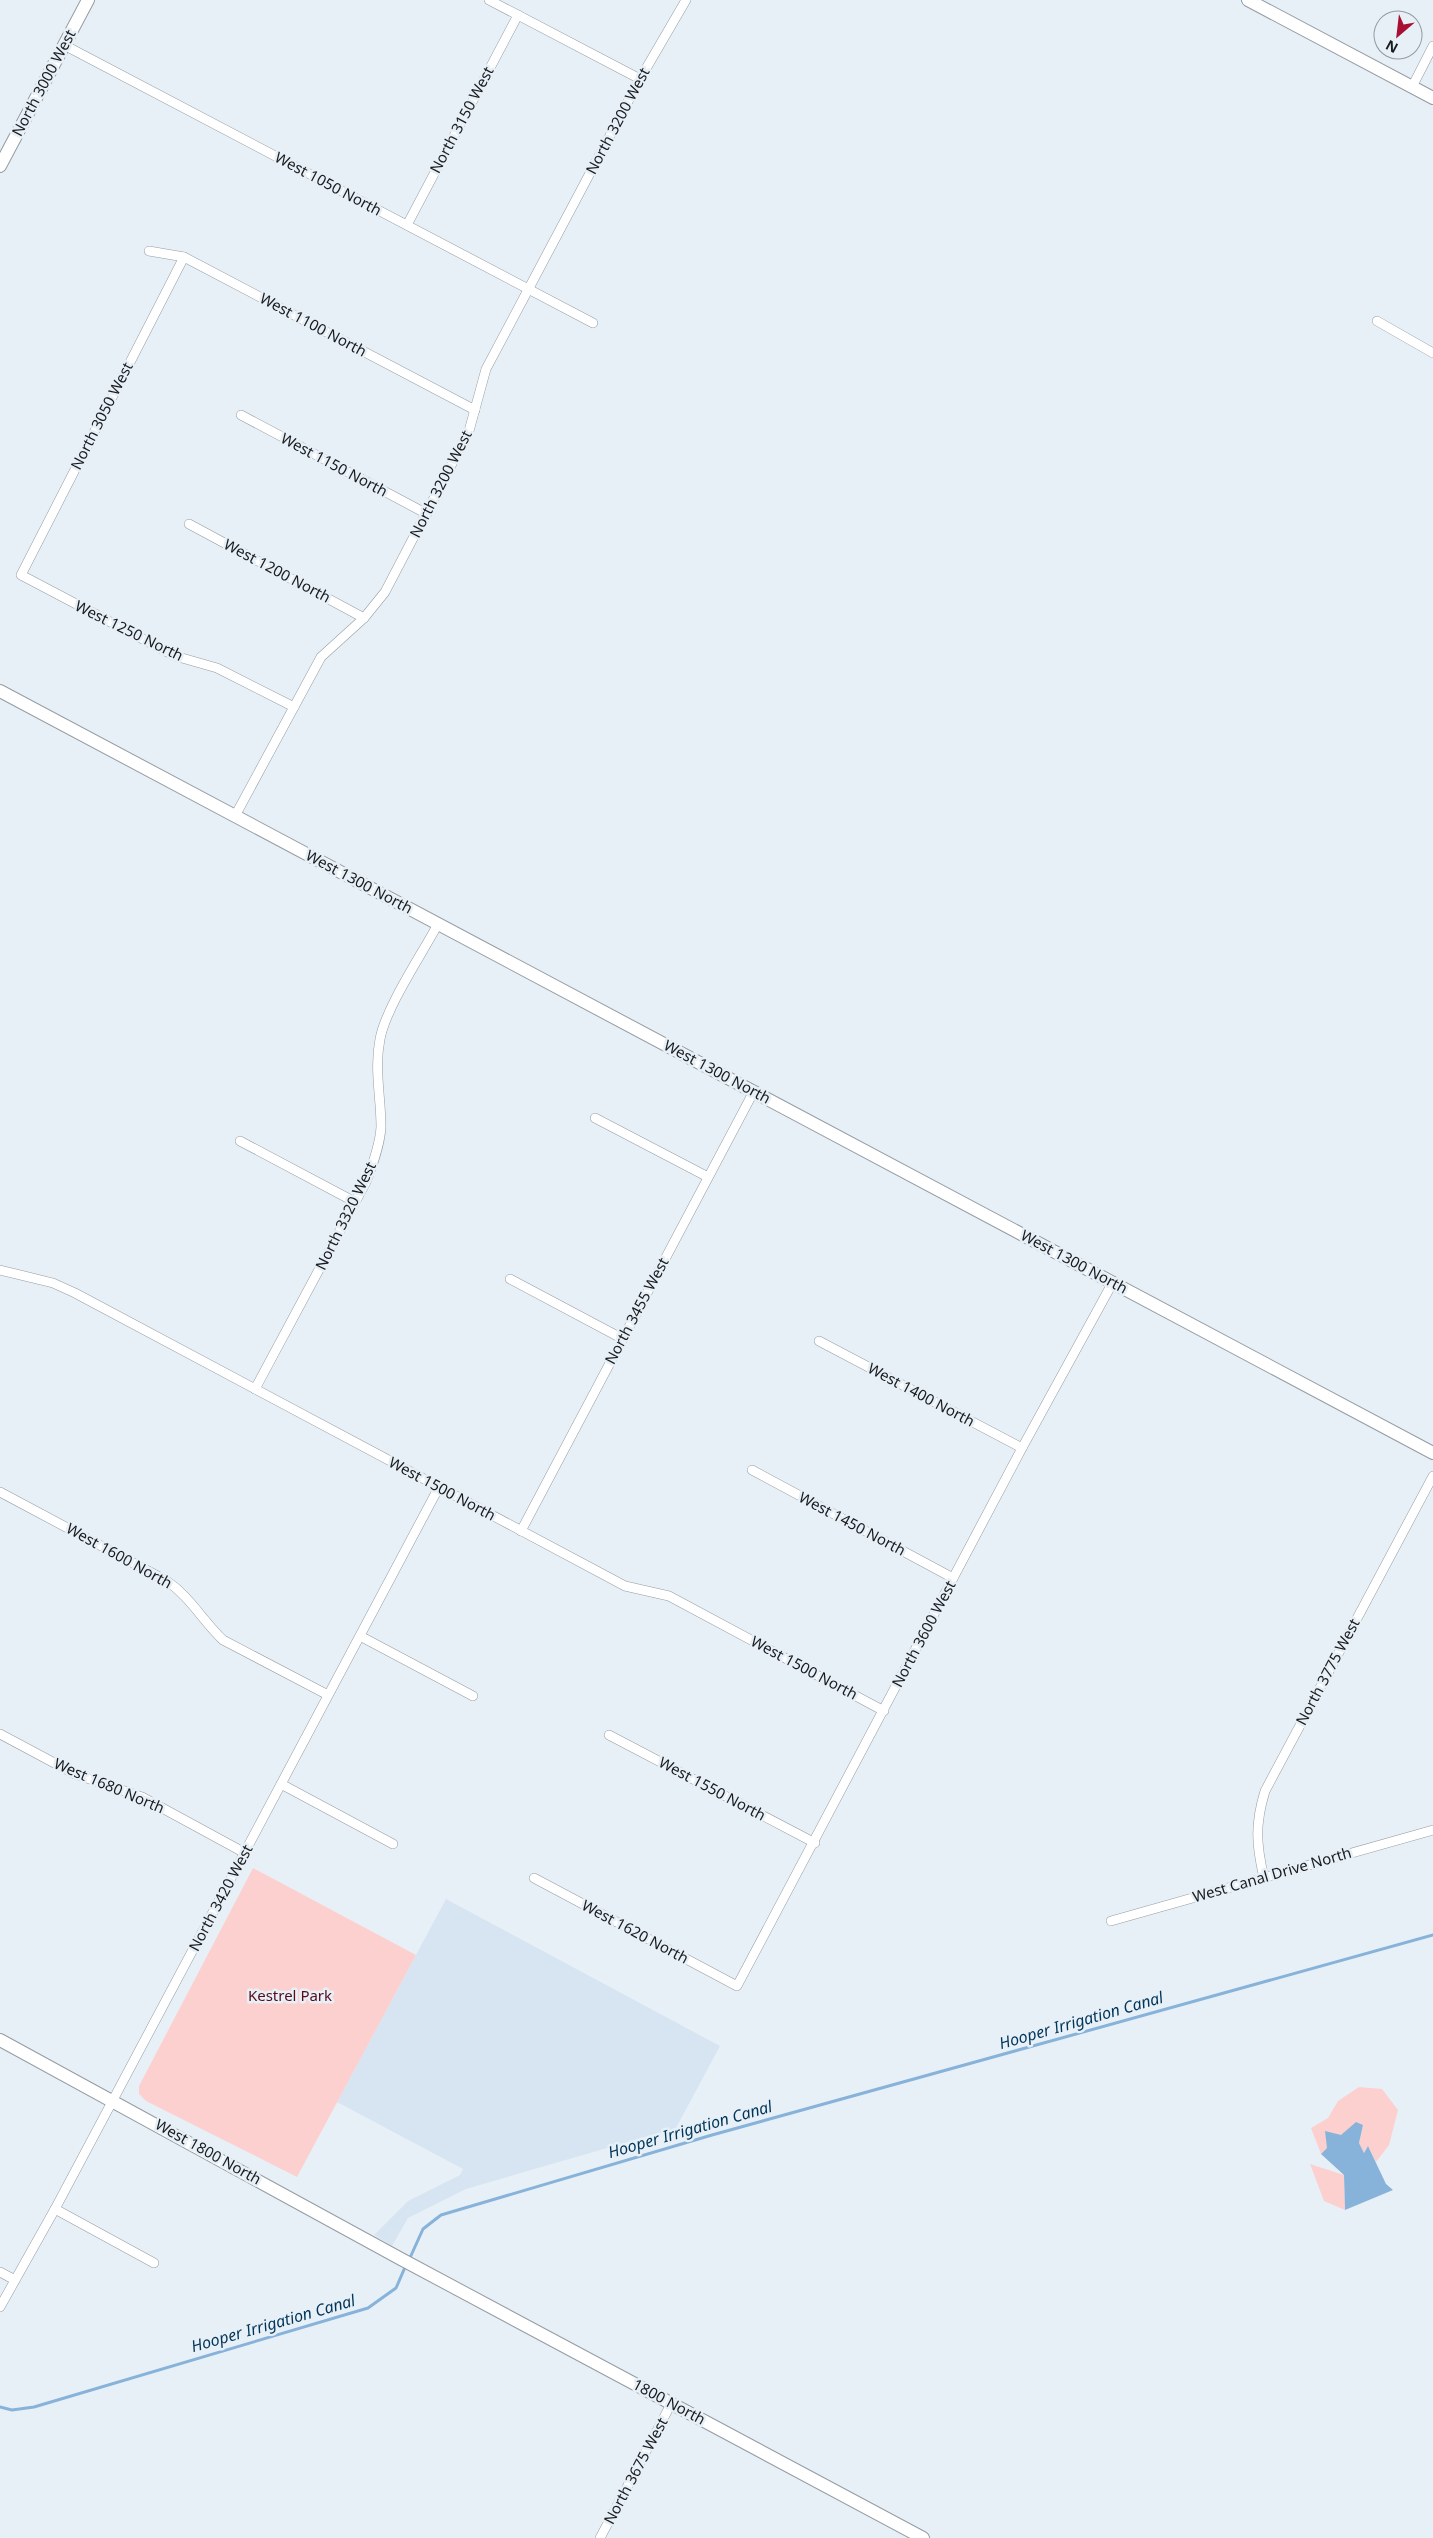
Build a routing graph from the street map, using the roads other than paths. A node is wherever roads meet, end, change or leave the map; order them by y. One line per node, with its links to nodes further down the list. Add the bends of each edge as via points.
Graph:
1 (88, 0): 6 (street, North 3000 West)
2 (489, 0): 5 (street)
3 (686, 0): 8 (street, North 3200 West)
4 (1248, 0): 9 (street)
5 (518, 15): 8 (street); 12 (street, North 3150 West)
6 (64, 45): 11 (street, North 3000 West); 12 (street, West 1050 North)
7 (1433, 46): 9 (street)
8 (640, 79): 15 (street, North 3200 West)
9 (1412, 87): 10 (street)
10 (1433, 98)
11 (0, 166)
12 (407, 226): 15 (street, West 1050 North)
13 (149, 251): 14 (street, West 1100 North)
14 (184, 257): 19 (street, West 1100 North); 23 (street, North 3050 West)
15 (528, 290): 17 (street, West 1050 North); 19 (street, North 3200 West, via 486,369)
16 (1377, 321): 18 (street)
17 (593, 323)
18 (1433, 353)
19 (474, 410): 21 (street, North 3200 West, via 469,432)
20 (241, 415): 21 (street, West 1150 North)
21 (427, 514): 24 (street, North 3200 West, via 386,592)
22 (189, 524): 24 (street, West 1200 North)
23 (21, 576): 26 (street, West 1250 North, via 175,656 217,668)
24 (364, 618): 26 (street, North 3200 West, via 321,657)
25 (0, 691): 27 (street, West 1300 North)
26 (294, 707): 27 (street, North 3200 West)
27 (235, 816): 28 (street, West 1300 North)
28 (438, 924): 29 (street, West 1300 North); 33 (street, North 3320 West, via 380,1037 377,1063 381,1129 375,1159)
29 (754, 1091): 32 (street, North 3455 West); 36 (street, West 1300 North)
30 (595, 1118): 32 (street)
31 (240, 1141): 33 (street)
32 (708, 1177): 37 (street, North 3455 West)
33 (356, 1202): 39 (street, North 3320 West)
34 (0, 1270): 39 (street, West 1500 North, via 46,1281 75,1293)
35 (510, 1279): 37 (street)
36 (1112, 1282): 40 (street, North 3600 West); 41 (street, West 1300 North)
37 (623, 1339): 46 (street, North 3455 West)
38 (820, 1341): 40 (street, West 1400 North)
39 (255, 1389): 44 (street, West 1500 North)
40 (1022, 1448): 47 (street, North 3600 West)
41 (1433, 1453)
42 (752, 1470): 47 (street, West 1450 North)
43 (1433, 1476): 60 (street, North 3775 West, via 1265,1791 1257,1817 1256,1844)
44 (439, 1487): 46 (street, West 1500 North); 48 (street, North 3420 West)
45 (0, 1492): 49 (street, West 1600 North, via 167,1581 183,1592 223,1640)
46 (521, 1531): 51 (street, West 1500 North, via 625,1586 669,1596)
47 (953, 1578): 51 (street, North 3600 West)
48 (360, 1636): 49 (street, North 3420 West); 50 (street)
49 (328, 1695): 54 (street, North 3420 West)
50 (473, 1696)
51 (884, 1710): 56 (street, North 3600 West)
52 (0, 1734): 58 (street, West 1680 North, via 75,1774 142,1797)
53 (609, 1736): 56 (street, West 1550 North)
54 (281, 1784): 57 (street); 58 (street, North 3420 West)
55 (1433, 1830): 60 (street, West Canal Drive North)
56 (814, 1843): 62 (street, North 3600 West)
57 (393, 1844)
58 (244, 1853): 64 (street, North 3420 West)
59 (534, 1878): 62 (street, West 1620 North)
60 (1264, 1878): 61 (street, West Canal Drive North)
61 (1111, 1921)
62 (737, 1986)
63 (0, 2040): 64 (street, West 1800 North)
64 (113, 2100): 65 (street, North 3420 West); 67 (street, West 1800 North)
65 (55, 2209): 66 (street); 69 (street, North 3420 West)
66 (154, 2263)
67 (414, 2266): 71 (street, 1800 North)
68 (0, 2272): 69 (street)
69 (14, 2280): 70 (street, North 3420 West)
70 (0, 2307)
71 (672, 2404): 72 (street, North 3675 West); 73 (street, 1800 North)
72 (600, 2538)
73 (923, 2538)

